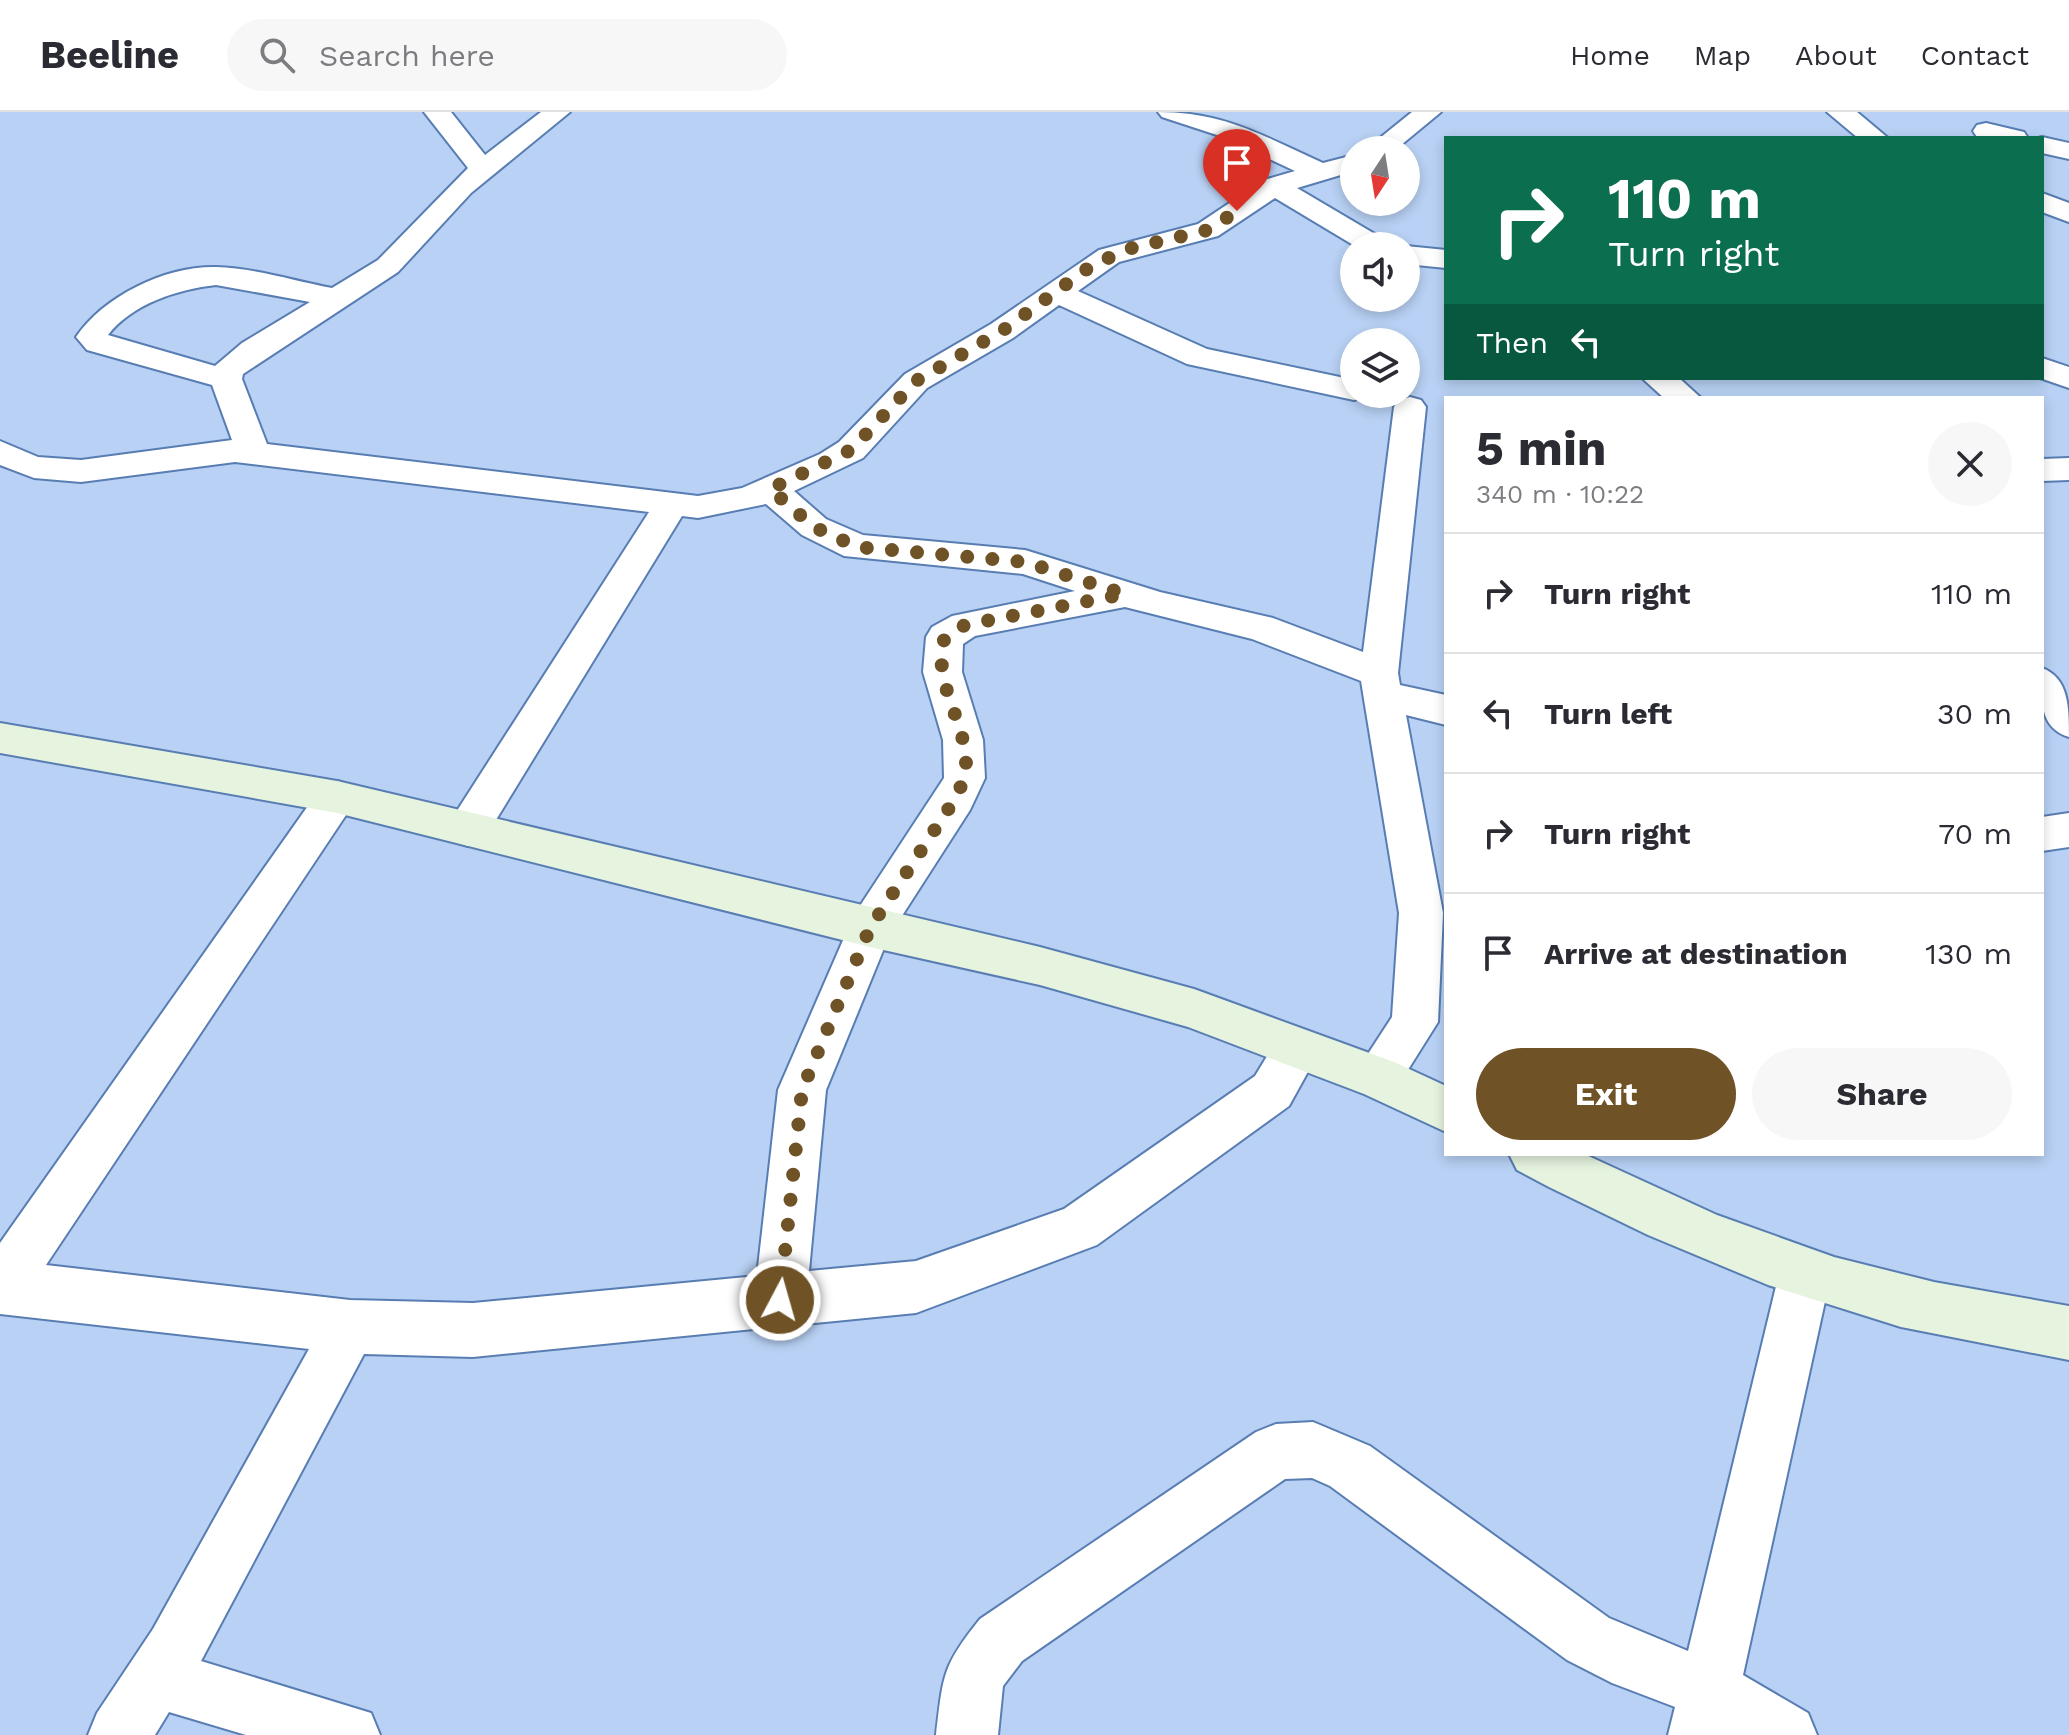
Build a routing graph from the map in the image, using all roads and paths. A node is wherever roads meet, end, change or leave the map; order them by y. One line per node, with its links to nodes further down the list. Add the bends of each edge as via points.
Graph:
1 (437, 112): 13 (street)
2 (557, 112): 13 (street)
3 (1171, 112): 14 (street, via 1221,126)
4 (1428, 112): 7 (street)
5 (1840, 112): 8 (street)
6 (1986, 127): 9 (street)
7 (1396, 136)
8 (1872, 136)
9 (2010, 136)
10 (2044, 145): 11 (street)
11 (2069, 151)
12 (1340, 167): 14 (street)
13 (483, 170): 22 (street, via 388,266)
14 (1319, 172): 15 (street)
15 (1274, 186): 18 (street); 21 (street, via 1208,230 1109,256)
16 (2044, 202): 17 (street)
17 (2069, 214)
18 (1351, 232)
19 (1420, 256): 20 (street)
20 (1444, 259)
21 (1056, 292): 27 (street, via 1198,357); 34 (street, via 916,381 851,450)
22 (339, 298): 25 (street, via 236,361); 25 (street, via 197,277 113,312 91,337)
23 (2044, 369): 24 (street)
24 (2069, 378)
25 (226, 379): 31 (street)
26 (1661, 380): 28 (street)
27 (1340, 387)
28 (1682, 396)
29 (1428, 411): 37 (street)
30 (0, 452): 31 (street, via 32,467 59,471 202,451)
31 (254, 454): 35 (street)
32 (2069, 469): 33 (street)
33 (2044, 470)
34 (770, 489): 35 (street, via 723,505); 36 (street, via 814,527 857,547 1025,562)
35 (672, 504): 43 (street)
36 (1125, 594): 37 (street, via 1260,627); 46 (street, via 965,625 945,637 940,651 943,672 965,776)
37 (1381, 684): 39 (street); 48 (street, via 1421,913 1415,1022)
38 (2044, 685): 40 (street)
39 (1444, 709)
40 (2069, 722)
41 (0, 738): 42 (street)
42 (337, 797): 43 (street); 52 (street)
43 (468, 829): 46 (street)
44 (2069, 830): 45 (street)
45 (2044, 834)
46 (870, 928): 47 (street, via 1168,1001); 53 (street, via 802,1090)
47 (1297, 1050): 48 (street); 53 (street, via 1272,1091 1079,1228 916,1287)
48 (1377, 1077): 49 (street)
49 (1444, 1109)
50 (1538, 1156): 51 (street, via 1747,1253)
51 (1805, 1274): 55 (street, via 1974,1318); 57 (street)
52 (1, 1287): 54 (street)
53 (780, 1300): 54 (street, via 473,1330)
54 (350, 1327): 56 (street)
55 (2069, 1333)
56 (157, 1678): 58 (street); 59 (street)
57 (1704, 1712): 60 (street, via 1633,1662 1588,1639 1350,1466 1313,1450 1276,1452 1001,1640 974,1675); 61 (street)
58 (119, 1735)
59 (349, 1735)
60 (967, 1735)
61 (1786, 1735)

